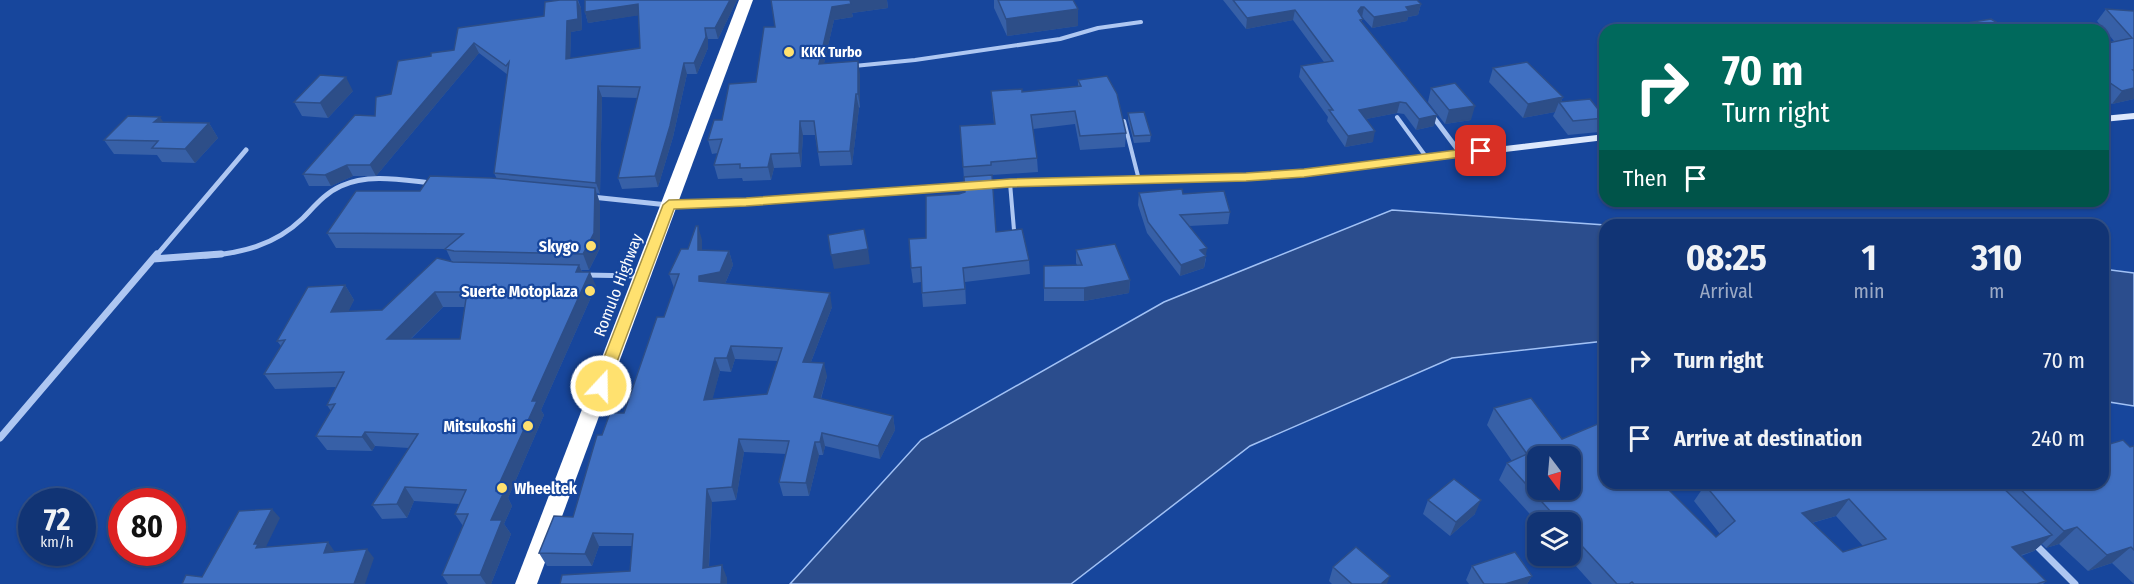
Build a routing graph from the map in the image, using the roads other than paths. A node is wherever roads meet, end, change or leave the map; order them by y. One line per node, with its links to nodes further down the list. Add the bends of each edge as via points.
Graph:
1 (746, 0): 17 (highway, Romulo Highway)
2 (1141, 22): 3 (lane, via 1060,39)
3 (845, 67)
4 (1426, 108): 11 (street)
5 (2134, 116): 7 (street)
6 (1397, 117): 12 (lane)
7 (2109, 118)
8 (1124, 121): 13 (lane)
9 (1599, 138): 11 (street)
10 (246, 150): 19 (street)
11 (1461, 154): 12 (street)
12 (1427, 158): 13 (street, via 1304,173)
13 (1139, 180): 15 (street)
14 (439, 183): 19 (street, via 345,183 287,232 263,244 235,251)
15 (1010, 183): 17 (street); 18 (lane)
16 (579, 196): 17 (street)
17 (669, 205): 21 (highway, Romulo Highway)
18 (1014, 230)
19 (153, 259): 22 (street)
20 (574, 274): 21 (lane)
21 (642, 276): 24 (highway, Romulo Highway)
22 (0, 438)
23 (2028, 537): 25 (street)
24 (526, 584)
25 (2075, 584)

